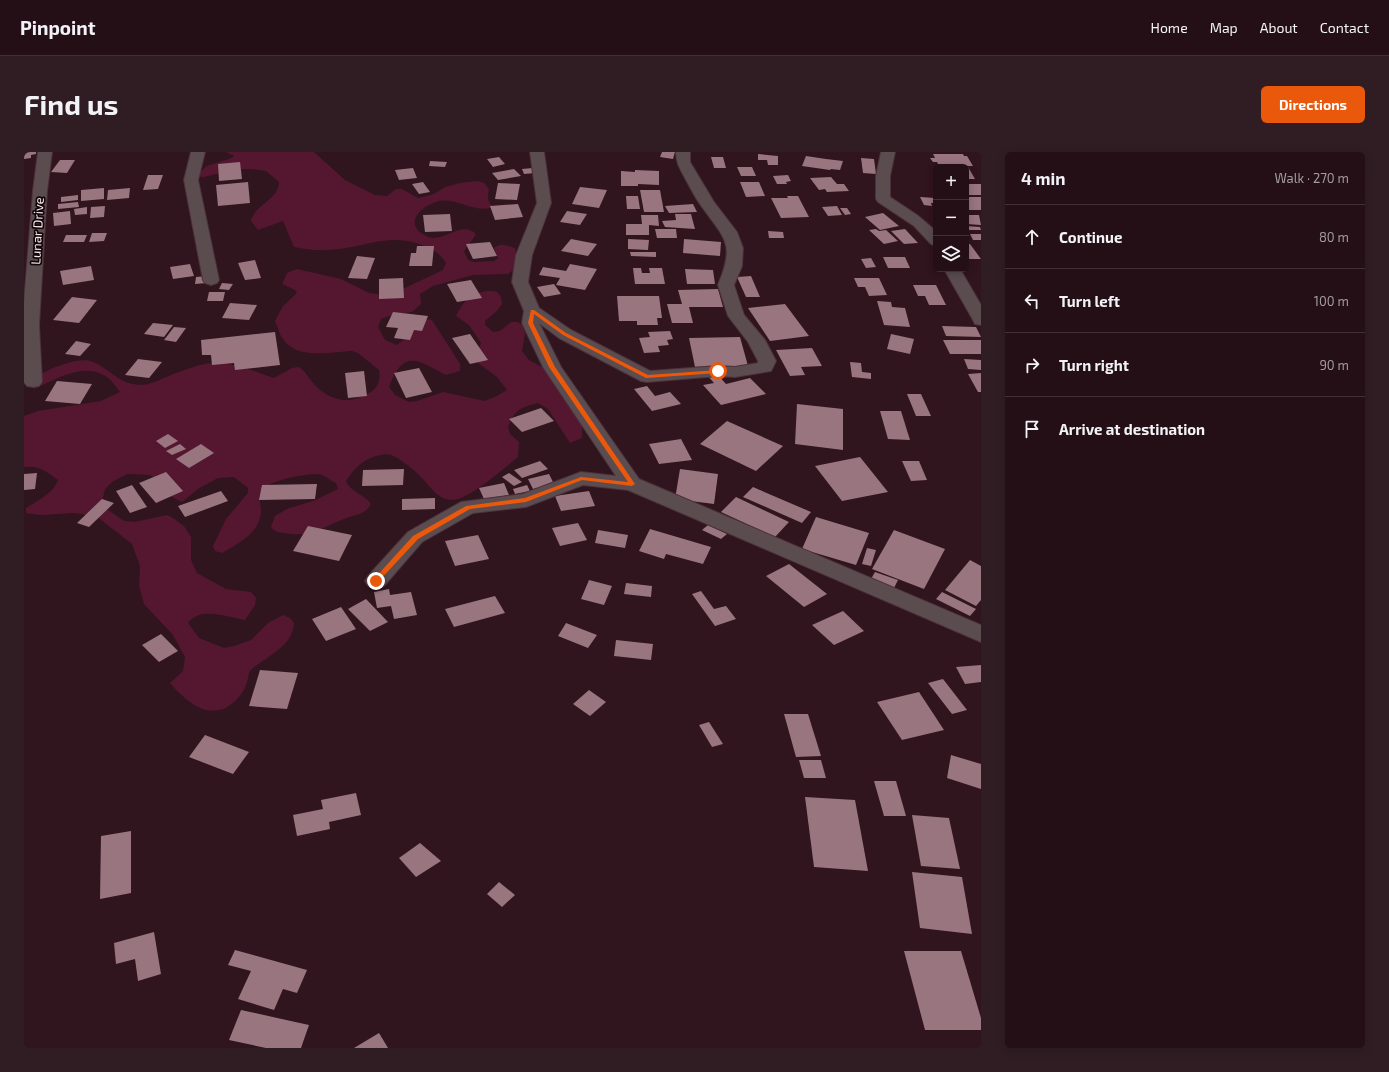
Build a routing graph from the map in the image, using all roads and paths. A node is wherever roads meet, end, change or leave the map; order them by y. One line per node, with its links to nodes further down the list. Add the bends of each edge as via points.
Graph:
1 (45, 152): 11 (street, Lunar Drive, via 30,325)
2 (198, 152): 8 (street, via 191,180)
3 (538, 152): 9 (street, via 544,202 524,255 520,282)
4 (683, 152): 9 (street, via 683,162 693,180 707,204 729,232 735,248 734,266 726,285 736,316 756,340 767,361 765,367 735,372 647,377 565,334)
5 (888, 152): 6 (street, via 883,176 883,199 924,227)
6 (933, 236)
7 (954, 272): 10 (street)
8 (210, 280)
9 (532, 311): 12 (street, via 530,323 552,367)
10 (981, 320)
11 (33, 382)
12 (632, 484): 13 (street, via 581,478 526,500 468,507 415,537); 14 (street)
13 (376, 581)
14 (981, 634)

